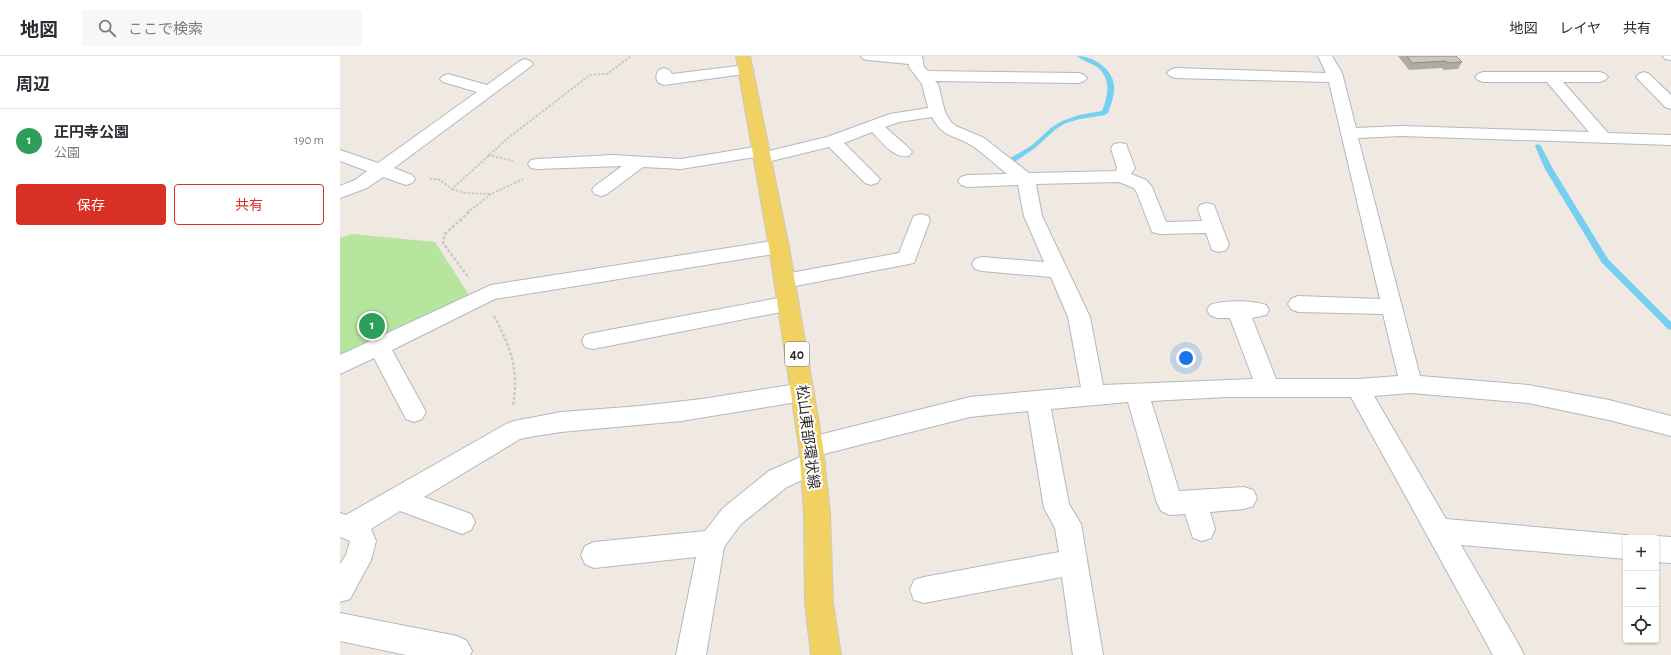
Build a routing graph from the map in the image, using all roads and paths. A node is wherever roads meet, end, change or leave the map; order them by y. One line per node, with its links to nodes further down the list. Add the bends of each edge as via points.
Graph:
1 (631, 56): 29 (path, via 607,74 590,75)
2 (868, 56): 4 (street)
3 (1324, 56): 14 (street)
4 (916, 58): 9 (street, via 917,67)
5 (744, 63): 7 (street, via 664,80); 27 (main road, 松山東部環状線 / 40)
6 (525, 64): 17 (street)
7 (664, 73)
8 (1175, 73): 14 (street, via 1235,82)
9 (925, 76): 16 (street); 19 (street)
10 (1483, 77): 11 (street)
11 (1551, 77): 12 (street); 22 (street)
12 (1600, 77)
13 (1644, 77): 18 (street)
14 (1335, 78): 21 (street)
15 (448, 79): 17 (street)
16 (1069, 82)
17 (490, 90): 32 (street)
18 (1671, 104)
19 (938, 112): 20 (street, via 896,117); 36 (street, via 944,125 950,130 978,142)
20 (874, 125): 23 (street); 26 (street)
21 (1348, 133): 22 (street, via 1401,131); 53 (street)
22 (1603, 138): 24 (street)
23 (833, 140): 27 (street); 35 (street)
24 (1671, 140)
25 (1120, 148): 33 (street, via 1126,168)
26 (903, 152)
27 (762, 154): 30 (street, via 681,164); 46 (main road, 松山東部環状線 / 40)
28 (340, 155): 32 (street)
29 (488, 155): 31 (path); 38 (path)
30 (639, 162): 31 (street, via 613,160); 39 (street)
31 (537, 164): 41 (path, via 521,181)
32 (381, 169): 34 (street); 40 (street, via 361,184)
33 (1121, 176): 36 (street); 44 (street, via 1140,184 1146,192 1159,228)
34 (406, 179): 38 (path, via 438,179)
35 (871, 179)
36 (1026, 180): 37 (street); 48 (street, via 1033,216)
37 (967, 181)
38 (452, 189): 41 (path, via 465,193)
39 (602, 190)
40 (340, 192)
41 (491, 194): 50 (path, via 458,220 445,234 443,243)
42 (1207, 209): 44 (street)
43 (921, 220): 49 (street, via 907,258)
44 (1213, 227): 45 (street)
45 (1219, 245)
46 (779, 246): 49 (main road, 松山東部環状線 / 40); 50 (street, via 491,292)
47 (982, 264): 48 (street)
48 (1057, 270): 63 (street, via 1078,317)
49 (785, 281): 51 (main road, 松山東部環状線 / 40)
50 (483, 296): 56 (street); 67 (path, via 507,341 516,367 515,397)
51 (789, 304): 55 (street); 61 (main road, 松山東部環状線 / 40)
52 (1298, 304): 53 (street)
53 (1392, 307): 58 (street)
54 (1259, 310): 59 (street, via 1227,310)
55 (593, 341)
56 (379, 346): 57 (street); 65 (street)
57 (340, 365)
58 (1411, 384): 60 (street); 66 (street, via 1528,394 1609,410)
59 (1268, 388): 60 (street); 62 (street)
60 (1358, 388): 75 (street)
61 (803, 392): 67 (street, via 741,404 536,425); 68 (main road, 松山東部環状線 / 40)
62 (1137, 393): 63 (street); 71 (street, via 1170,503)
63 (1094, 395): 64 (street)
64 (1038, 400): 68 (street, via 970,407); 81 (street, via 1057,508 1068,524)
65 (414, 412)
66 (1671, 426)
67 (507, 435): 70 (street)
68 (812, 455): 76 (street, via 732,516); 87 (main road, 松山東部環状線 / 40, via 818,513 819,603)
69 (1244, 498): 71 (street)
70 (398, 499): 72 (street); 73 (street)
71 (1194, 501): 74 (street)
72 (462, 522)
73 (344, 526): 82 (street, via 359,532 363,541 358,560)
74 (1202, 529)
75 (1439, 531): 77 (street); 89 (street)
76 (712, 543): 80 (street); 86 (street)
77 (1623, 547)
78 (1659, 549): 79 (street)
79 (1671, 550)
80 (594, 555)
81 (1074, 562): 83 (street); 88 (street)
82 (340, 589)
83 (924, 590)
84 (340, 627): 85 (street)
85 (457, 651)
86 (691, 655)
87 (826, 655)
88 (1088, 655)
89 (1508, 655)

